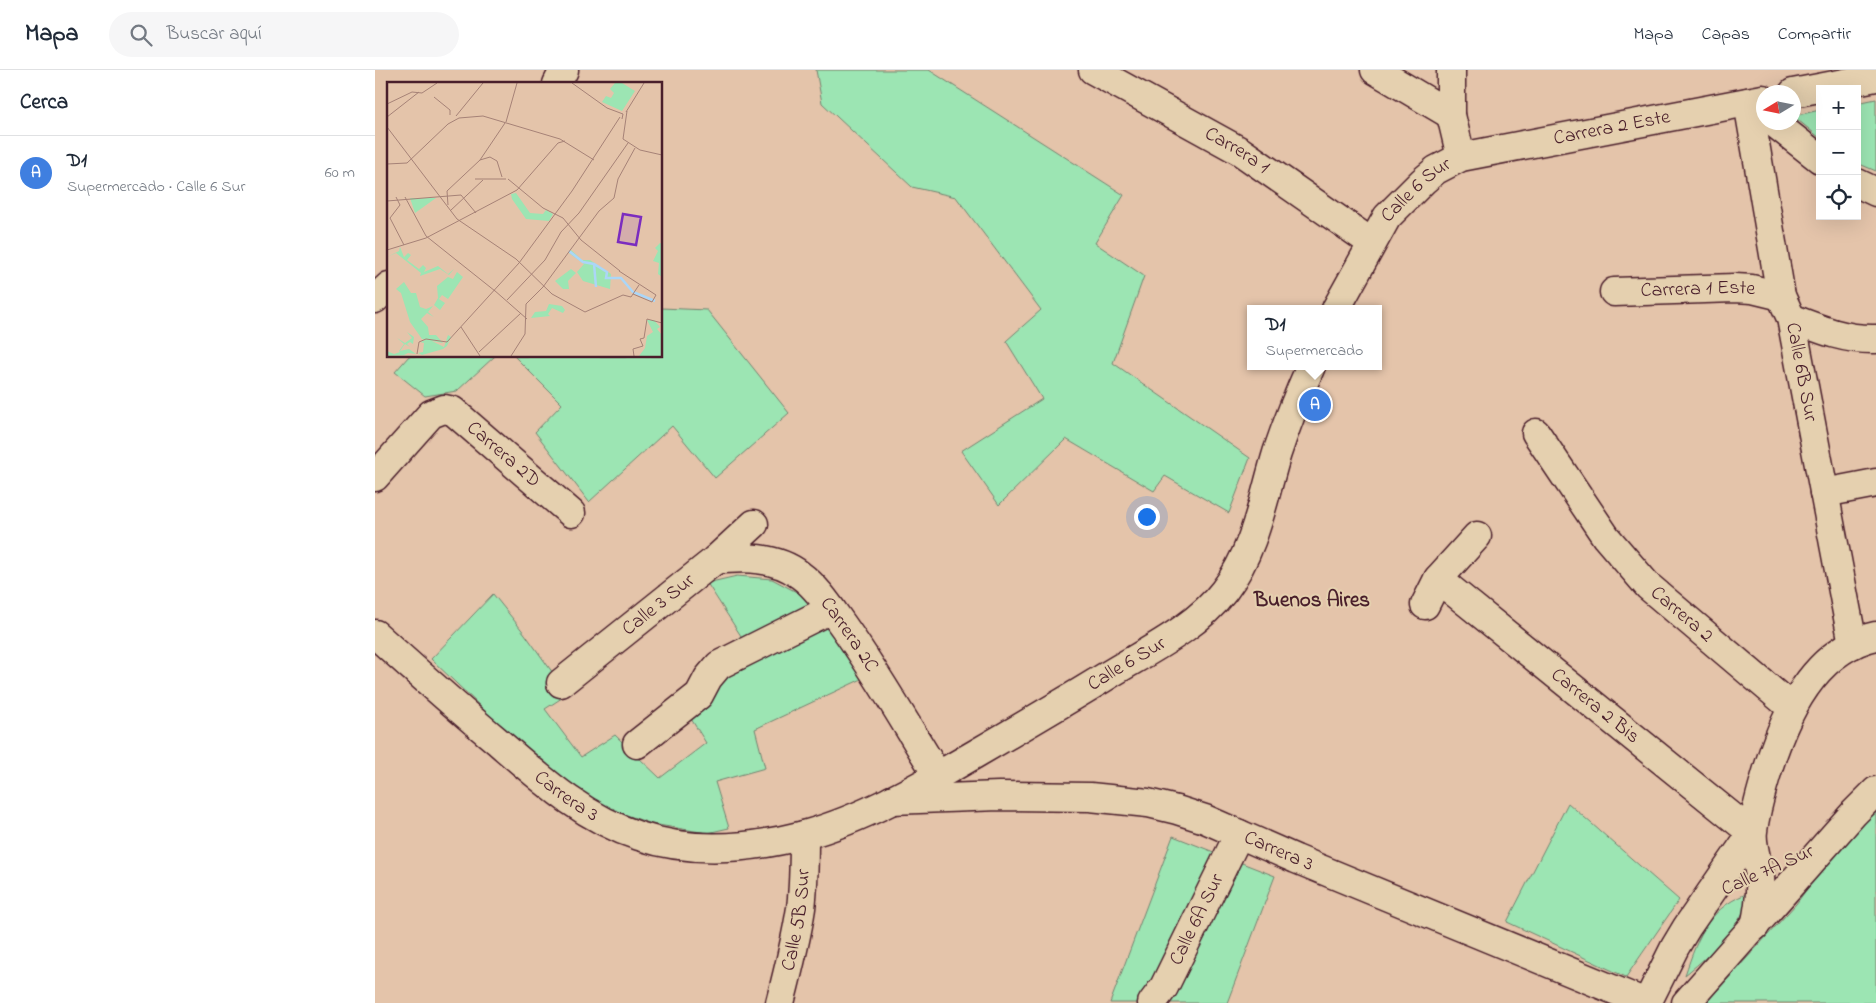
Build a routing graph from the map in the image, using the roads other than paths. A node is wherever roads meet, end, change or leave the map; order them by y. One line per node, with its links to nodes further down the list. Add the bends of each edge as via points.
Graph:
1 (565, 70): 6 (street)
2 (1093, 70): 16 (street, Carrera 1, via 1240,152)
3 (1375, 70): 9 (street)
4 (1451, 70): 9 (street, Calle 6 Sur)
5 (1876, 78): 7 (street)
6 (558, 82)
7 (1801, 92)
8 (1756, 105): 12 (street, Carrera 2 Este)
9 (1451, 115): 12 (street, Calle 6 Sur)
10 (1761, 130): 21 (street, Calle 6B Sur)
11 (1783, 130): 13 (street)
12 (1461, 157): 16 (street, Calle 6 Sur, via 1436,170 1413,190 1387,218)
13 (1816, 157)
14 (1861, 185): 15 (street)
15 (1876, 192)
16 (1372, 243): 20 (street, Calle 6 Sur)
17 (387, 288): 19 (street)
18 (1615, 292): 21 (street, Carrera 1 Este, via 1752,289)
19 (375, 299)
20 (1338, 305)
21 (1786, 307): 22 (street, Carrera 1 Este, via 1831,334); 27 (street, Calle 6B Sur)
22 (1876, 339)
23 (1309, 370): 40 (street, Calle 6 Sur, via 1294,404 1249,545 1226,589 1210,608 1107,676)
24 (1536, 432): 38 (street, Carrera 2, via 1606,537 1648,586)
25 (375, 477): 28 (street, Carrera 2D, via 431,414 444,409 453,411)
26 (1876, 483): 27 (street)
27 (1824, 493): 36 (street, Calle 6B Sur)
28 (571, 512)
29 (754, 524): 31 (street, Calle 3 Sur)
30 (1477, 536): 32 (street)
31 (715, 560): 34 (street, Carrera 2C, via 765,560 782,566 799,574); 37 (street, Calle 3 Sur)
32 (1438, 579): 33 (street); 43 (street, Carrera 2 Bis)
33 (1425, 605)
34 (831, 609): 39 (street, via 719,665 699,695); 40 (street, Carrera 2C, via 863,654)
35 (375, 634): 45 (street, Carrera 3, via 544,782 593,816 617,828 667,843 719,848)
36 (1865, 640): 38 (street, via 1837,653 1803,690)
37 (561, 683)
38 (1792, 708): 43 (street, via 1770,760)
39 (637, 744)
40 (938, 776): 42 (street, Calle 6 Sur)
41 (1876, 791): 46 (street, Calle 7A Sur)
42 (892, 800): 44 (street, Carrera 3, via 999,796 1119,799 1177,810); 45 (street, Calle 6 Sur)
43 (1752, 833): 47 (street); 48 (street)
44 (1239, 834): 51 (street, Calle 6A Sur, via 1164,988); 52 (street, Carrera 3)
45 (804, 835): 50 (street, Calle 5B Sur, via 801,909)
46 (1829, 842): 47 (street, Calle 7A Sur); 49 (street, Calle 7A Sur)
47 (1760, 878): 48 (street, Calle 7A Sur); 49 (street)
48 (1709, 897): 52 (street, Calle 7A Sur, via 1675,946)
49 (1755, 926): 53 (street, Calle 7A Sur)
50 (780, 1003)
51 (1152, 1003)
52 (1647, 1003)
53 (1686, 1003)

